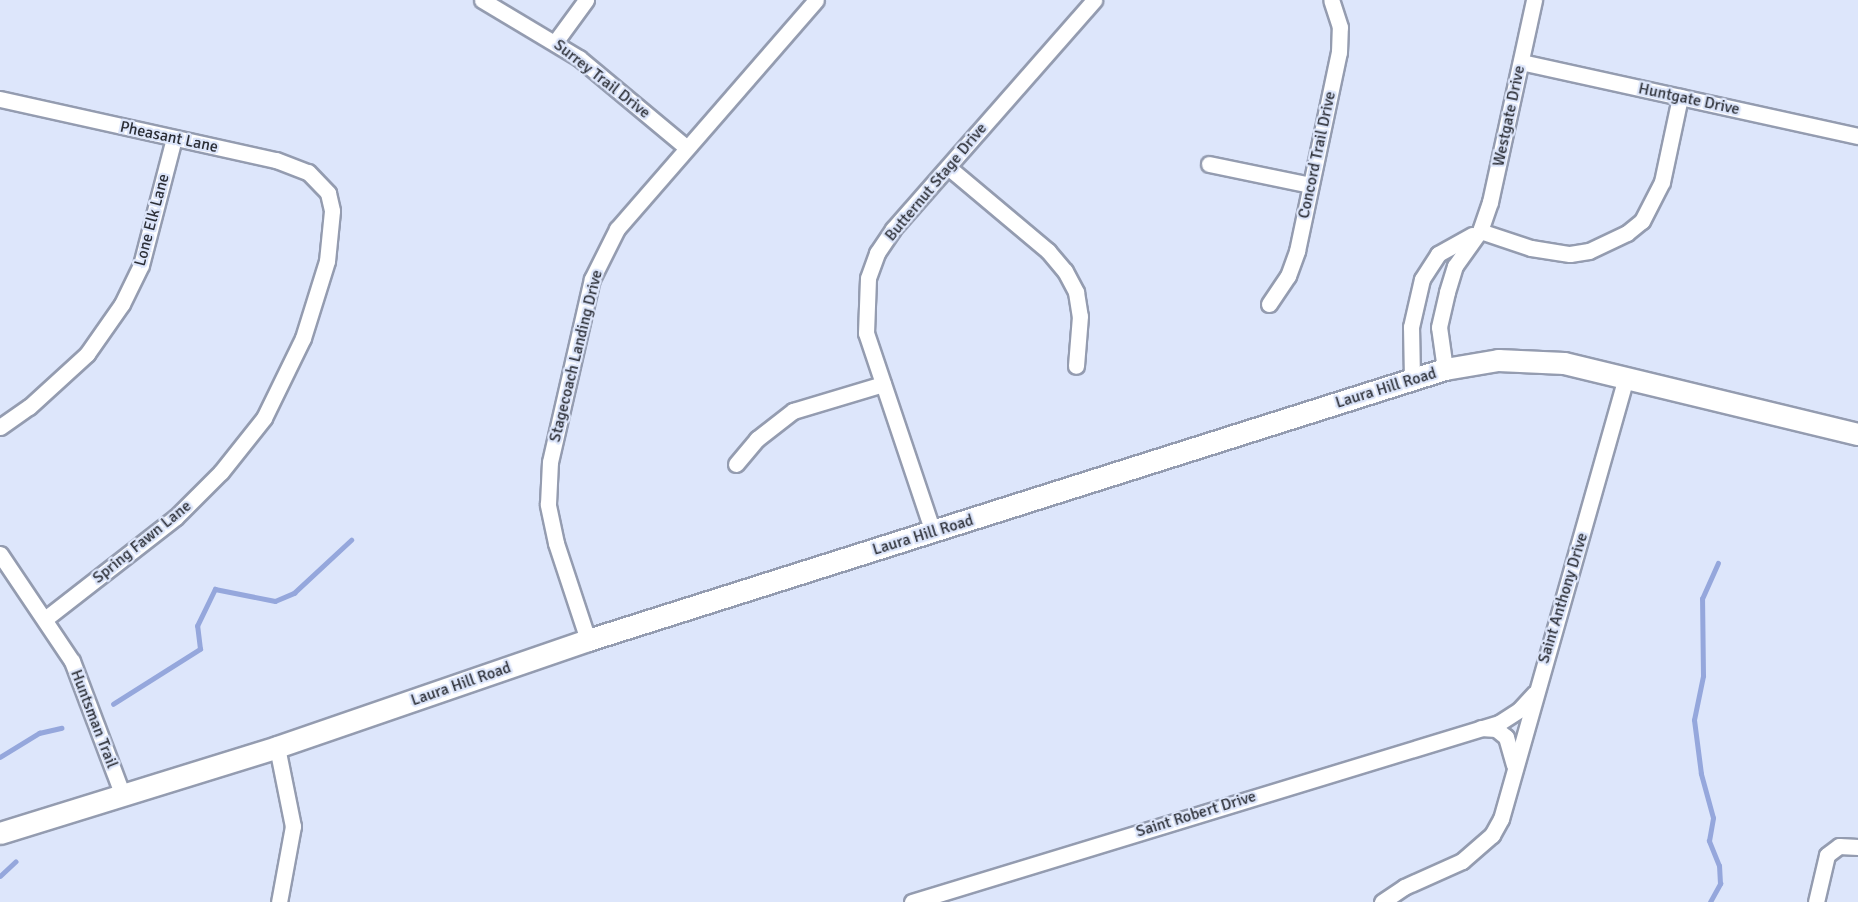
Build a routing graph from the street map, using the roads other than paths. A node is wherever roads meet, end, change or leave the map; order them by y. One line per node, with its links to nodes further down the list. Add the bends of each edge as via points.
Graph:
1 (482, 0): 7 (street, Surrey Trail Drive)
2 (586, 0): 7 (street)
3 (816, 0): 13 (street, Stagecoach Landing Drive)
4 (1094, 0): 15 (street, Butternut Stage Drive)
5 (1331, 0): 16 (street, Concord Trail Drive, via 1340,27 1339,52)
6 (1534, 0): 8 (street, Westgate Drive)
7 (556, 41): 13 (street, Surrey Trail Drive)
8 (1521, 62): 9 (street, Huntgate Drive); 18 (street, Westgate Drive)
9 (1680, 97): 11 (street, Huntgate Drive); 18 (street, via 1662,182 1642,221 1627,233 1599,248 1570,254 1531,248)
10 (0, 99): 12 (street, Pheasant Lane)
11 (1858, 136)
12 (174, 138): 17 (street, Pheasant Lane, via 276,160 308,172); 25 (street, Lone Elk Lane, via 141,265 122,304 87,354 29,407)
13 (686, 147): 31 (street, Stagecoach Landing Drive, via 617,229 592,279 550,462 548,504 556,543)
14 (1209, 164): 16 (street)
15 (948, 167): 20 (street, via 1048,251 1065,271 1076,292 1080,316); 24 (street, Butternut Stage Drive, via 893,229 877,253 868,278 866,333)
16 (1310, 185): 19 (street, Concord Trail Drive, via 1288,276)
17 (327, 193): 30 (street, Spring Fawn Lane, via 333,225 327,261 303,338 264,418 221,472 176,517)
18 (1480, 231): 21 (street, Westgate Drive, via 1455,266 1447,292 1439,327); 23 (street, via 1438,254 1422,279 1411,327)
19 (1269, 304)
20 (1076, 366)
21 (1445, 369): 22 (main road, Laura Hill Road, via 1498,360 1526,360 1564,363); 23 (main road, Laura Hill Road)
22 (1626, 377): 26 (main road, Laura Hill Road); 32 (street, Saint Anthony Drive)
23 (1412, 378): 28 (main road, Laura Hill Road)
24 (883, 384): 27 (street, via 793,411 757,439); 28 (street, Butternut Stage Drive)
25 (0, 427)
26 (1858, 434)
27 (736, 464)
28 (933, 532): 31 (main road, Laura Hill Road)
29 (0, 554): 30 (street, Huntsman Trail)
30 (45, 619): 36 (street, Huntsman Trail, via 84,687)
31 (588, 640): 34 (main road, Laura Hill Road)
32 (1535, 693): 33 (street, Saint Robert Drive, via 1519,710); 35 (street, Saint Anthony Drive)
33 (1481, 728): 35 (street, via 1496,729 1506,737); 39 (street, Saint Robert Drive)
34 (277, 747): 36 (main road, Laura Hill Road); 40 (street, via 293,826)
35 (1514, 768): 41 (street, Saint Anthony Drive, via 1501,819 1492,835 1462,861 1404,887)
36 (123, 796): 37 (main road, Laura Hill Road)
37 (0, 833)
38 (1858, 847): 42 (street, via 1839,846 1827,855)
39 (920, 901)
40 (279, 902)
41 (1382, 902)
42 (1816, 902)

